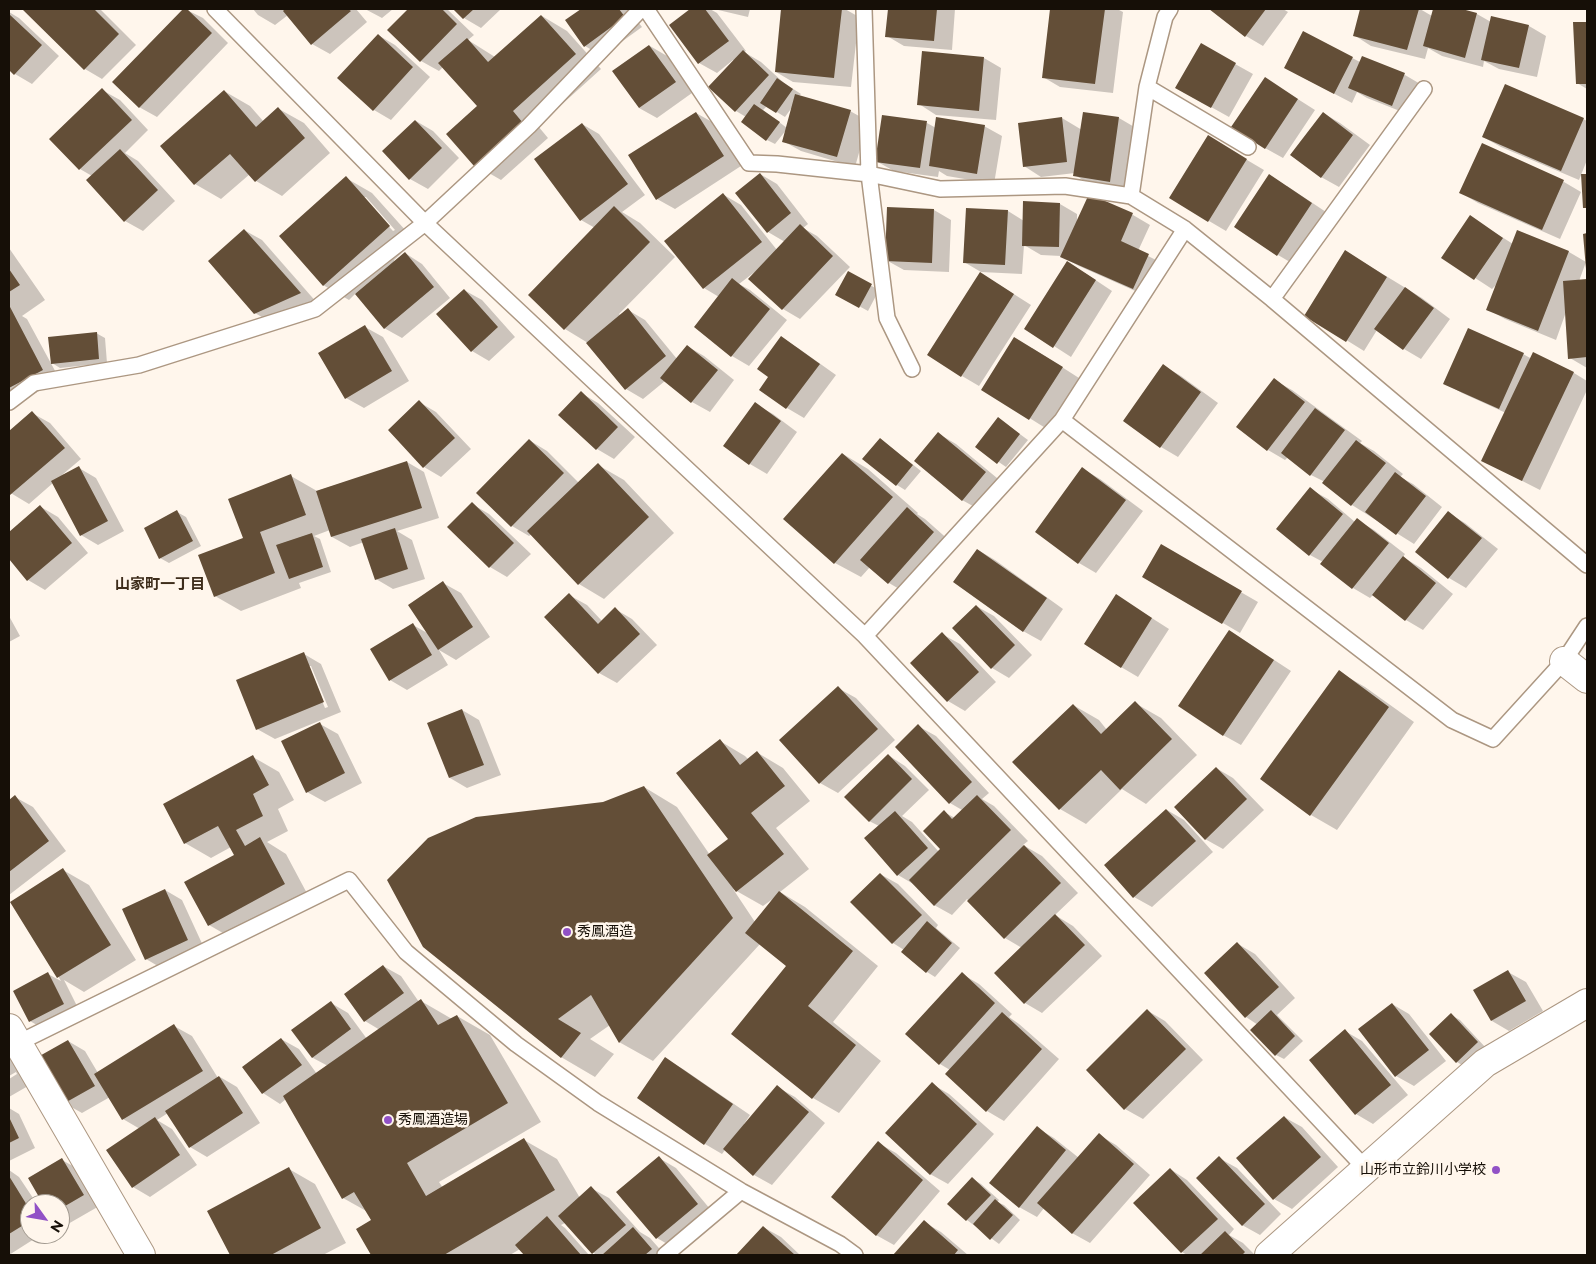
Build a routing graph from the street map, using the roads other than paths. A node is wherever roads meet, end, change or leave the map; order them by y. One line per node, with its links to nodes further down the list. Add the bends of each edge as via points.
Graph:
1 (215, 9): 11 (lane)
2 (640, 9): 11 (lane, via 529,126)
3 (646, 9): 9 (lane, via 749,163)
4 (864, 9): 9 (lane)
5 (1170, 9): 6 (lane, via 1165,17)
6 (1147, 86): 8 (lane); 10 (lane)
7 (1424, 89): 13 (lane)
8 (1248, 146)
9 (869, 174): 10 (lane, via 940,189 1065,186); 14 (lane, via 887,318)
10 (1131, 196): 12 (lane)
11 (426, 223): 15 (lane, via 315,308 139,364 34,383); 19 (lane)
12 (1185, 229): 13 (lane); 16 (lane)
13 (1272, 300): 17 (lane)
14 (912, 369)
15 (9, 402)
16 (1062, 420): 19 (lane); 20 (lane, via 1452,720 1493,739)
17 (1587, 565)
18 (1587, 626): 20 (lane)
19 (865, 636): 24 (lane)
20 (1564, 661): 21 (street)
21 (1587, 679)
22 (1587, 1003): 24 (street, via 1485,1063)
23 (13, 1035): 25 (lane, via 350,880 406,952 516,1044 598,1102); 26 (street)
24 (1366, 1169): 29 (street)
25 (742, 1191): 27 (lane); 28 (lane)
26 (141, 1255)
27 (666, 1255)
28 (855, 1255)
29 (1269, 1255)

